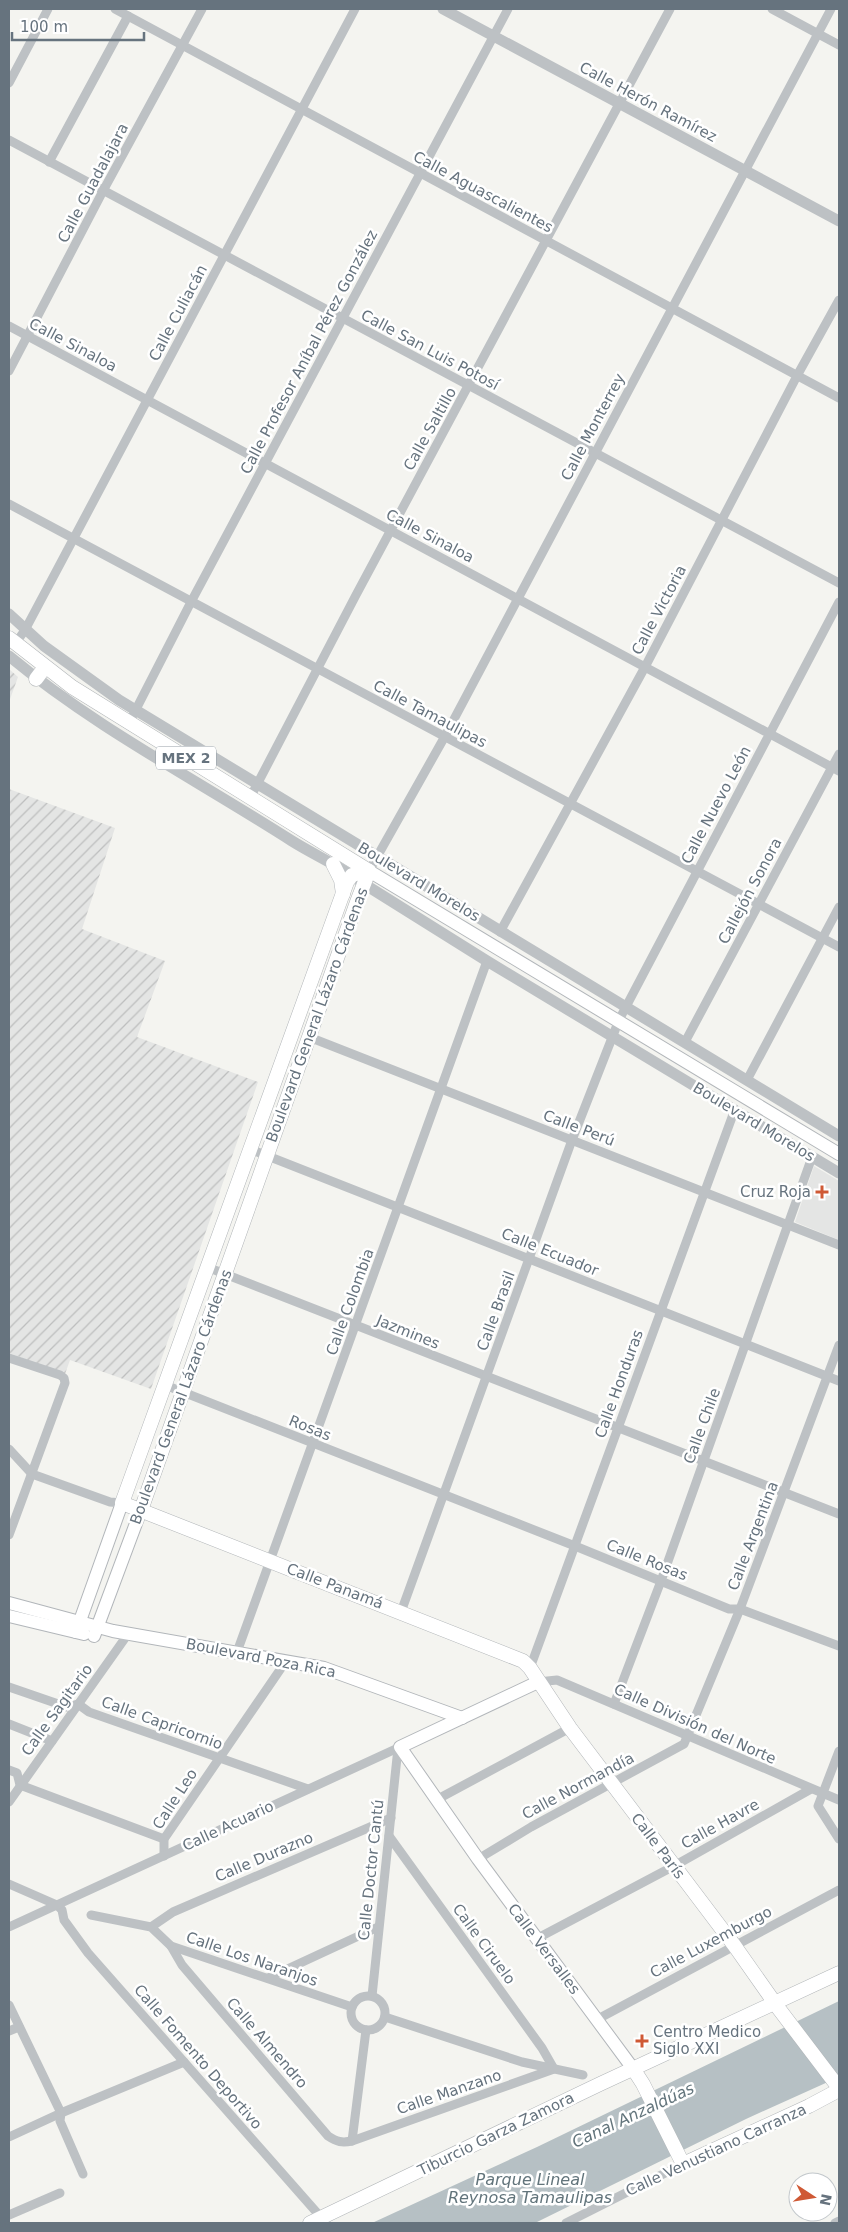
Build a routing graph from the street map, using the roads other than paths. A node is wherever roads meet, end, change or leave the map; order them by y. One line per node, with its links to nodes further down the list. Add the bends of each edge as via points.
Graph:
1 (48, 9): 15 (street)
2 (115, 9): 10 (street, Calle Aguascalientes)
3 (202, 9): 14 (street, Calle Guadalajara)
4 (355, 9): 17 (street, Calle Culiacán)
5 (443, 9): 12 (street, Calle Herón Ramírez)
6 (508, 9): 12 (street, Calle Profesor Aníbal Pérez González)
7 (670, 9): 16 (street, Calle Saltillo)
8 (772, 9): 11 (street)
9 (832, 9): 11 (street, Calle Monterrey)
10 (128, 16): 14 (street, Calle Aguascalientes); 19 (street)
11 (818, 33): 13 (street); 20 (street, Calle Monterrey)
12 (494, 36): 16 (street, Calle Herón Ramírez); 21 (street, Calle Profesor Aníbal Pérez González)
13 (839, 44)
14 (183, 45): 17 (street, Calle Aguascalientes); 22 (street, Calle Guadalajara)
15 (9, 83)
16 (620, 104): 20 (street, Calle Herón Ramírez); 24 (street, Calle Saltillo)
17 (302, 110): 21 (street, Calle Aguascalientes); 25 (street, Calle Culiacán)
18 (9, 140): 19 (street, Calle San Luis Potosí)
19 (49, 162): 22 (street, Calle San Luis Potosí)
20 (746, 171): 23 (street, Calle Herón Ramírez); 27 (street, Calle Monterrey)
21 (419, 174): 24 (street, Calle Aguascalientes); 28 (street, Calle Profesor Aníbal Pérez González)
22 (103, 191): 25 (street, Calle San Luis Potosí); 30 (street, Calle Guadalajara)
23 (839, 221)
24 (546, 240): 27 (street, Calle Aguascalientes); 33 (street, Calle Saltillo)
25 (223, 256): 28 (street, Calle San Luis Potosí); 35 (street, Calle Culiacán)
26 (839, 300): 32 (street, Calle Victoria)
27 (672, 307): 32 (street, Calle Aguascalientes); 36 (street, Calle Monterrey)
28 (343, 319): 33 (street, Calle San Luis Potosí); 37 (street, Calle Profesor Aníbal Pérez González)
29 (9, 326): 30 (street, Calle Sinaloa)
30 (27, 336): 31 (street, Calle Guadalajara); 35 (street, Calle Sinaloa)
31 (9, 370)
32 (798, 374): 34 (street, Calle Aguascalientes); 39 (street, Calle Victoria)
33 (469, 387): 36 (street, Calle San Luis Potosí); 40 (street, Calle Saltillo)
34 (839, 398)
35 (147, 400): 37 (street, Calle Sinaloa); 41 (street, Calle Culiacán)
36 (594, 452): 39 (street, Calle San Luis Potosí); 43 (street, Calle Monterrey)
37 (266, 464): 40 (street, Calle Sinaloa); 44 (street, Calle Profesor Aníbal Pérez González)
38 (9, 504): 41 (street, Calle Tamaulipas)
39 (722, 520): 42 (street, Calle San Luis Potosí); 50 (street, Calle Victoria)
40 (391, 531): 43 (street, Calle Sinaloa); 51 (street, Calle Saltillo)
41 (74, 538): 44 (street, Calle Tamaulipas); 47 (street, Calle Culiacán)
42 (839, 584)
43 (517, 598): 50 (street, Calle Sinaloa); 56 (street, Calle Monterrey)
44 (191, 602): 51 (street, Calle Tamaulipas); 53 (street, Calle Profesor Aníbal Pérez González)
45 (839, 602): 55 (street, Calle Nuevo León)
46 (9, 614): 47 (street, Boulevard Morelos / MEX 2)
47 (26, 630): 48 (street, Calle Culiacán); 53 (street, Boulevard Morelos / MEX 2, via 83,676)
48 (11, 646): 49 (main road, Boulevard Morelos / MEX 2); 52 (street, Boulevard Morelos)
49 (45, 667): 52 (main road); 54 (main road, Boulevard Morelos / MEX 2)
50 (645, 667): 55 (street, Calle Sinaloa); 62 (street, Calle Victoria)
51 (318, 670): 56 (street, Calle Tamaulipas); 59 (street, Calle Saltillo)
52 (36, 679): 60 (street, Boulevard Morelos, via 119,735)
53 (136, 710): 54 (street, Calle Profesor Aníbal Pérez González); 59 (street, Boulevard Morelos / MEX 2)
54 (129, 723): 60 (main road, Boulevard Morelos / MEX 2)
55 (770, 734): 58 (street, Calle Sinaloa); 65 (street, Calle Nuevo León)
56 (444, 738): 62 (street, Calle Tamaulipas); 63 (street, Calle Monterrey)
57 (839, 754): 58 (street, Callejón Sonora)
58 (836, 769): 69 (street, Callejón Sonora)
59 (258, 784): 61 (street, Calle Saltillo); 63 (street, Boulevard Morelos / MEX 2)
60 (224, 789): 61 (main road, Boulevard Morelos / MEX 2); 64 (street, Boulevard Morelos, via 303,848)
61 (250, 798): 67 (main road, Boulevard Morelos / MEX 2)
62 (570, 805): 65 (street, Calle Tamaulipas); 71 (street, Calle Victoria)
63 (378, 857): 67 (street, Calle Monterrey); 71 (street, Boulevard Morelos / MEX 2)
64 (333, 864): 66 (street, Boulevard Morelos); 68 (main road, via 341,880)
65 (696, 872): 69 (street, Calle Tamaulipas); 76 (street, Calle Nuevo León)
66 (352, 874): 67 (main road, Boulevard General Lázaro Cárdenas); 68 (main road, Boulevard General Lázaro Cárdenas)
67 (367, 878): 74 (street, Boulevard Morelos); 77 (main road, Boulevard Morelos / MEX 2); 78 (main road, Boulevard General Lázaro Cárdenas)
68 (343, 894): 75 (main road, Boulevard General Lázaro Cárdenas)
69 (758, 904): 72 (street, Calle Tamaulipas); 80 (street, Callejón Sonora)
70 (839, 907): 72 (street)
71 (500, 932): 76 (street, Boulevard Morelos / MEX 2)
72 (822, 938): 73 (street, Calle Tamaulipas); 81 (street)
73 (839, 948)
74 (488, 961): 79 (street, Boulevard Morelos); 82 (street, Calle Colombia)
75 (307, 993): 78 (main road, via 315,1000 308,1026); 86 (main road, Boulevard General Lázaro Cárdenas)
76 (625, 1006): 77 (street, Calle Nuevo León); 80 (street, Boulevard Morelos / MEX 2)
77 (619, 1020): 79 (street, Calle Brasil); 87 (main road, Boulevard Morelos / MEX 2)
78 (310, 1035): 82 (street, Calle Perú); 88 (main road, Boulevard General Lázaro Cárdenas)
79 (612, 1036): 83 (street, Boulevard Morelos); 85 (street, Calle Brasil)
80 (685, 1042): 81 (street, Boulevard Morelos / MEX 2)
81 (747, 1080): 84 (street, Boulevard Morelos / MEX 2)
82 (441, 1089): 85 (street, Calle Perú); 92 (street, Calle Colombia)
83 (735, 1109): 89 (street, Boulevard Morelos); 91 (street, Calle Honduras)
84 (839, 1136)
85 (572, 1140): 91 (street, Calle Perú); 95 (street, Calle Brasil)
86 (250, 1148): 88 (street, Calle Ecuador); 96 (main road, Boulevard General Lázaro Cárdenas)
87 (839, 1154)
88 (267, 1155): 92 (street, Calle Ecuador); 97 (main road, Boulevard General Lázaro Cárdenas)
89 (812, 1157): 90 (street, Boulevard Morelos); 93 (street, Calle Chile)
90 (839, 1173)
91 (704, 1192): 93 (street, Calle Perú); 98 (street, Calle Honduras)
92 (399, 1207): 95 (street, Calle Ecuador); 99 (street, Calle Colombia)
93 (789, 1225): 94 (street, Calle Perú); 100 (street, Calle Chile)
94 (839, 1245)
95 (530, 1259): 98 (street, Calle Ecuador); 104 (street, Calle Brasil)
96 (208, 1267): 97 (street, Jazmines); 106 (main road, Boulevard General Lázaro Cárdenas)
97 (224, 1274): 99 (street, Jazmines); 107 (main road, Boulevard General Lázaro Cárdenas)
98 (661, 1311): 100 (street, Calle Ecuador); 108 (street, Calle Honduras)
99 (356, 1326): 104 (street, Jazmines); 109 (street, Calle Colombia)
100 (746, 1345): 103 (street, Calle Ecuador); 111 (street, Calle Chile)
101 (839, 1345): 103 (street, Calle Argentina)
102 (9, 1358): 112 (street, via 60,1375 65,1382)
103 (826, 1376): 105 (street, Calle Ecuador); 113 (street, Calle Argentina)
104 (487, 1378): 108 (street, Jazmines); 114 (street, Calle Brasil)
105 (839, 1381)
106 (165, 1385): 107 (street, Rosas); 115 (main road, Boulevard General Lázaro Cárdenas)
107 (182, 1392): 109 (street, Rosas); 116 (main road, Boulevard General Lázaro Cárdenas)
108 (618, 1428): 111 (street, Jazmines); 119 (street, Calle Honduras)
109 (313, 1444): 114 (street, Rosas); 120 (street, Calle Colombia)
110 (9, 1449): 112 (street)
111 (704, 1462): 113 (street, Jazmines); 121 (street, Calle Chile)
112 (32, 1474): 115 (street, via 110,1502); 118 (street)
113 (784, 1493): 117 (street, Jazmines); 123 (street, Calle Argentina)
114 (445, 1496): 119 (street, Calle Rosas); 124 (street, Calle Brasil)
115 (122, 1503): 116 (main road, Calle Panamá); 126 (main road)
116 (140, 1510): 120 (main road, Calle Panamá); 127 (main road, Boulevard General Lázaro Cárdenas)
117 (839, 1514)
118 (9, 1535)
119 (574, 1546): 121 (street, Calle Rosas); 132 (street, Calle Honduras)
120 (271, 1561): 124 (main road, Calle Panamá); 130 (street, Calle Colombia)
121 (661, 1581): 123 (street, Calle Rosas, via 729,1609); 136 (street, Calle Chile)
122 (9, 1603): 126 (main road, Boulevard Poza Rica)
123 (740, 1609): 129 (street, Calle Rosas); 140 (street, Calle Argentina)
124 (401, 1612): 132 (main road, Calle Panamá, via 513,1656)
125 (9, 1616): 126 (main road, Boulevard Poza Rica)
126 (78, 1627): 127 (main road, Boulevard Poza Rica)
127 (96, 1631): 128 (main road, Boulevard Poza Rica)
128 (128, 1634): 130 (main road, Boulevard Poza Rica); 135 (street, Calle Sagitario)
129 (839, 1646)
130 (237, 1652): 131 (main road, Boulevard Poza Rica)
131 (286, 1661): 137 (main road, Boulevard Poza Rica, via 346,1674); 144 (street, Calle Leo)
132 (530, 1668): 133 (main road, Calle Panamá)
133 (538, 1682): 136 (street, Calle División del Norte, via 557,1680); 137 (main road, Calle Acuario); 139 (main road, Calle París)
134 (9, 1687): 135 (street, Calle Capricornio, via 67,1708)
135 (78, 1704): 141 (street, Calle Sagitario); 144 (street, Calle Capricornio, via 90,1712)
136 (614, 1704): 140 (street, Calle División del Norte)
137 (462, 1718): 142 (main road, Calle Acuario)
138 (9, 1724): 141 (street)
139 (570, 1728): 146 (main road, Calle París); 151 (street)
140 (689, 1736): 146 (street, Calle Normandía, via 684,1744); 149 (street, Calle División del Norte)
141 (52, 1741): 147 (street, Calle Sagitario)
142 (399, 1747): 148 (street, Calle Acuario); 151 (main road, Calle Versalles); 154 (street, Calle Doctor Cantú)
143 (839, 1751): 150 (street)
144 (218, 1758): 148 (street, Calle Capricornio); 156 (street, Calle Leo)
145 (9, 1770): 147 (street, via 17,1773)
146 (612, 1784): 159 (street, Calle Normandía, via 531,1827); 160 (main road, Calle París)
147 (20, 1785): 153 (street, Calle Sagitario); 156 (street)
148 (308, 1789): 158 (street, Calle Acuario)
149 (811, 1789): 150 (street, Calle División del Norte); 160 (street, Calle Havre)
150 (822, 1794): 152 (street, Calle División del Norte); 157 (street, via 818,1806)
151 (436, 1800): 159 (main road, Calle Versalles)
152 (839, 1800)
153 (9, 1802)
154 (391, 1818): 155 (street, Calle Doctor Cantú); 166 (street, Calle Durazno, via 173,1912)
155 (389, 1836): 167 (street, Calle Doctor Cantú); 183 (street, Calle Ciruelo)
156 (164, 1839): 158 (street, Calle Leo)
157 (839, 1839)
158 (164, 1856): 163 (street, Calle Acuario)
159 (478, 1860): 168 (main road, Calle Versalles)
160 (674, 1866): 168 (street, Calle Havre); 169 (main road, Calle París)
161 (9, 1884): 163 (street)
162 (839, 1890): 169 (street, Calle Luxemburgo)
163 (57, 1905): 165 (street, Calle Acuario); 182 (street, Calle Fomento Deportivo, via 88,1953)
164 (91, 1915): 166 (street)
165 (9, 1927)
166 (151, 1927): 170 (street, Calle Los Naranjos)
167 (378, 1927): 172 (street); 173 (street, Calle Doctor Cantú)
168 (536, 1939): 178 (main road, Calle Versalles)
169 (734, 1945): 175 (main road, Calle París); 178 (street, Calle Luxemburgo)
170 (171, 1946): 172 (street, Calle Los Naranjos); 189 (street, Calle Almendro, via 182,1965 328,2136 343,2143)
171 (839, 1973): 175 (main road)
172 (268, 1978): 176 (street, Calle Los Naranjos)
173 (372, 1996): 176 (street, via 361,1997); 177 (street, via 383,2004)
174 (9, 2005): 179 (street)
175 (777, 2006): 185 (main road); 186 (main road, Calle París)
176 (352, 2007): 180 (street, via 353,2021)
177 (385, 2017): 180 (street, via 381,2025); 183 (street, via 522,2062)
178 (596, 2020): 185 (main road, Calle Versalles)
179 (19, 2027): 181 (street); 187 (street)
180 (366, 2030): 189 (street)
181 (9, 2031)
182 (184, 2062): 187 (street); 195 (street, Calle Fomento Deportivo)
183 (554, 2069): 184 (street); 189 (street, Calle Manzano)
184 (583, 2075)
185 (638, 2077): 190 (main road, Calle Versalles); 195 (main road); 195 (main road, Tiburcio Garza Zamora, via 600,2084 360,2200)
186 (837, 2086): 190 (main road, Calle Venustiano Carranza, via 809,2106)
187 (61, 2112): 188 (street); 191 (street, via 60,2122)
188 (9, 2137)
189 (352, 2141)
190 (682, 2161): 196 (street, Calle Venustiano Carranza)
191 (83, 2174)
192 (60, 2194): 193 (street)
193 (9, 2215)
194 (839, 2221): 197 (street)
195 (322, 2222)
196 (566, 2223)
197 (835, 2223)

